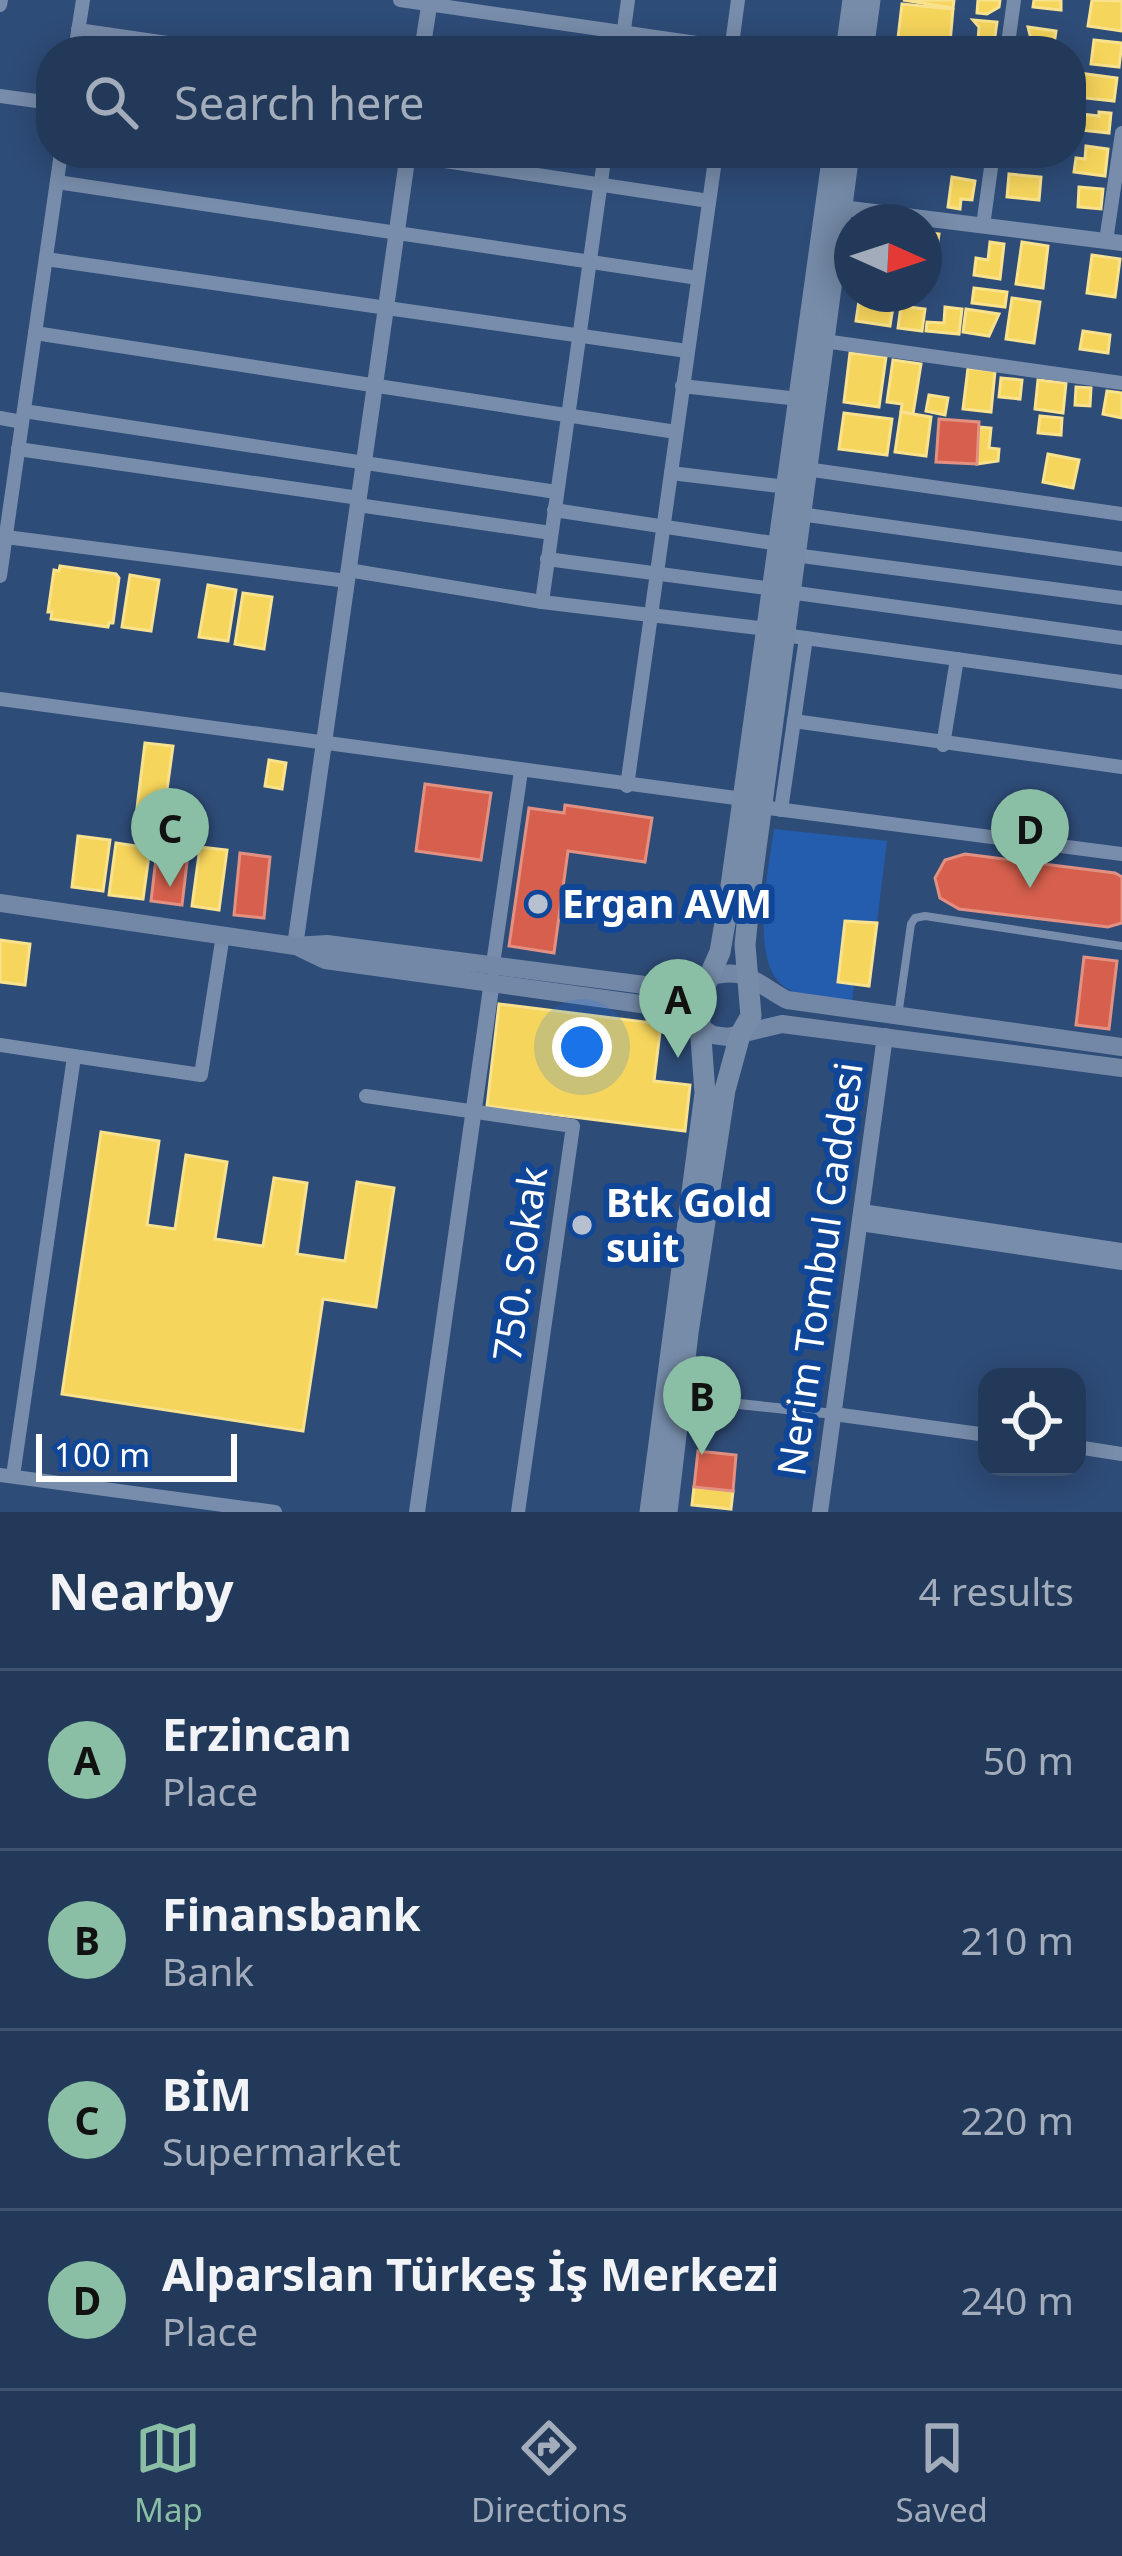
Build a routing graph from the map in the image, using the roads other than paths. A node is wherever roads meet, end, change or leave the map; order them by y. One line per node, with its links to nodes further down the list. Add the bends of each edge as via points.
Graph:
1 (83, 0): 9 (street)
2 (400, 0): 8 (street)
3 (628, 0): 10 (street)
4 (738, 0): 16 (street)
5 (853, 0): 17 (main road)
6 (870, 0): 18 (main road)
7 (1014, 0): 19 (street)
8 (429, 2): 10 (street); 13 (street)
9 (79, 30): 11 (street); 12 (street)
10 (623, 33): 14 (street); 15 (street)
11 (78, 36)
12 (120, 36)
13 (424, 36)
14 (623, 36)
15 (642, 36)
16 (733, 36)
17 (848, 36)
18 (865, 36)
19 (1009, 36)
20 (0, 96): 21 (street)
21 (36, 101)
22 (1122, 134): 38 (street)
23 (58, 168): 31 (street)
24 (401, 168): 37 (street)
25 (498, 168): 32 (street)
26 (603, 168): 32 (street)
27 (714, 168): 33 (street)
28 (836, 168): 51 (main road)
29 (839, 168): 34 (main road)
30 (991, 168): 36 (street)
31 (56, 182): 37 (street); 39 (street)
32 (601, 183): 33 (street); 40 (street)
33 (709, 201): 42 (street)
34 (842, 204)
35 (942, 221): 36 (street)
36 (983, 226): 38 (street)
37 (397, 232): 40 (street); 43 (street)
38 (1114, 242)
39 (46, 259): 43 (street); 44 (street)
40 (590, 260): 42 (street); 45 (street)
41 (834, 267): 46 (main road)
42 (698, 278): 47 (street)
43 (386, 306): 45 (street); 48 (street)
44 (35, 333): 48 (street); 53 (street)
45 (578, 337): 47 (street); 52 (street)
46 (824, 341): 49 (street); 58 (main road)
47 (687, 351): 50 (street)
48 (375, 383): 52 (street); 57 (street)
49 (1122, 383)
50 (682, 386): 51 (street); 55 (street)
51 (799, 399): 60 (main road)
52 (567, 416): 55 (street); 61 (street)
53 (23, 417): 54 (street); 56 (street); 57 (street)
54 (0, 418)
55 (676, 432): 59 (street)
56 (18, 449): 62 (street); 66 (street)
57 (364, 463): 61 (street); 62 (street)
58 (806, 470): 64 (main road); 65 (street)
59 (671, 473): 60 (street); 67 (street)
60 (787, 487): 69 (main road)
61 (556, 492): 63 (street)
62 (358, 501): 68 (street); 74 (street)
63 (554, 510): 67 (street); 68 (street)
64 (800, 514): 69 (main road); 71 (street)
65 (1122, 514)
66 (4, 528): 73 (street); 74 (street)
67 (664, 528): 69 (street); 72 (street)
68 (551, 532): 70 (street)
69 (787, 550): 75 (main road); 76 (street)
70 (548, 559): 72 (street); 77 (street)
71 (1122, 559)
72 (659, 574): 75 (street); 78 (street)
73 (0, 576)
74 (348, 576): 77 (street); 85 (street)
75 (781, 591): 79 (main road); 80 (street)
76 (1122, 598)
77 (542, 602): 78 (street)
78 (654, 615): 79 (street); 89 (street)
79 (786, 634): 81 (street); 84 (street); 90 (main road)
80 (1122, 638)
81 (957, 659): 82 (street); 86 (street)
82 (1122, 682)
83 (0, 699): 85 (street)
84 (794, 721): 86 (street); 90 (street)
85 (324, 742): 88 (street); 94 (street)
86 (943, 745): 87 (street)
87 (1122, 767)
88 (520, 771): 89 (street); 96 (street)
89 (627, 786): 90 (street)
90 (762, 805): 91 (street); 97 (main road); 98 (main road)
91 (1122, 854)
92 (0, 904): 93 (main road)
93 (223, 935): 94 (main road); 105 (street, via 200,1075)
94 (296, 946): 96 (main road, via 327,944)
95 (1122, 946): 99 (lane, via 915,918)
96 (492, 973): 98 (main road, via 660,987); 100 (main road, via 680,1013); 108 (street)
97 (746, 976): 98 (main road); 99 (main road, via 787,1000); 101 (main road, via 751,1016)
98 (711, 977): 100 (main road, via 699,1011)
99 (898, 1016): 104 (main road)
100 (703, 1028): 101 (main road); 122 (main road, via 705,1093)
101 (740, 1035): 102 (main road, via 782,1024); 112 (main road)
102 (885, 1036): 106 (main road); 109 (street, Nerim Tombul Caddesi)
103 (0, 1045): 105 (street)
104 (1122, 1047)
105 (74, 1057): 117 (street)
106 (1122, 1068)
107 (367, 1096): 108 (street)
108 (473, 1111): 120 (street); 121 (street, 750. Sokak, via 573,1126)
109 (861, 1218): 110 (street); 111 (street); 113 (street, Nerim Tombul Caddesi)
110 (1122, 1250)
111 (1122, 1263)
112 (680, 1398): 113 (street); 123 (main road)
113 (834, 1414): 114 (street); 124 (street, Nerim Tombul Caddesi)
114 (978, 1434)
115 (1086, 1448): 116 (street)
116 (1122, 1454)
117 (6, 1475): 118 (street)
118 (222, 1508): 119 (street)
119 (275, 1512)
120 (417, 1512)
121 (518, 1512)
122 (650, 1512)
123 (667, 1512)
124 (820, 1512)

